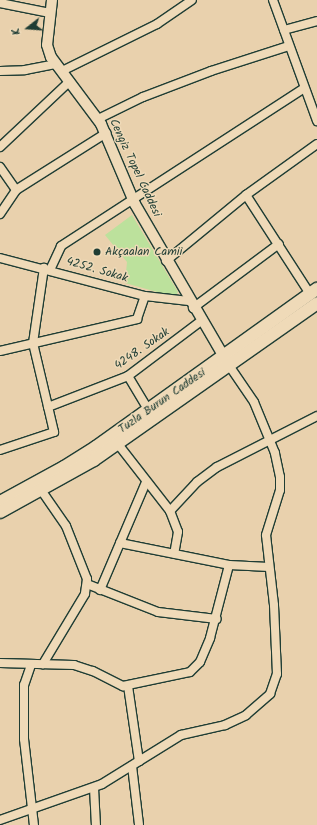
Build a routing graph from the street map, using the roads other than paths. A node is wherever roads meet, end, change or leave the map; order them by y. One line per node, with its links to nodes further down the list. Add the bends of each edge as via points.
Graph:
1 (52, 0): 5 (street)
2 (192, 0): 9 (street, via 157,24)
3 (273, 0): 7 (street)
4 (0, 2): 5 (street)
5 (50, 13): 9 (street, via 47,45)
6 (317, 21): 7 (street)
7 (284, 30): 8 (street)
8 (289, 46): 12 (street); 13 (street, via 204,73 143,97)
9 (56, 64): 10 (street, via 25,70); 11 (street, Cengiz Topel Caddesi)
10 (0, 70)
11 (70, 81): 13 (street, Cengiz Topel Caddesi); 17 (street)
12 (304, 88): 14 (street); 21 (street)
13 (98, 119): 15 (street, Cengiz Topel Caddesi)
14 (317, 121)
15 (106, 133): 19 (street); 21 (street, Cengiz Topel Caddesi)
16 (317, 144): 20 (street)
17 (0, 147)
18 (0, 167): 19 (street)
19 (16, 190): 22 (street)
20 (246, 195): 23 (street); 25 (street)
21 (133, 201): 25 (street, Cengiz Topel Caddesi); 26 (street, via 61,246)
22 (0, 214)
23 (279, 244): 27 (street); 29 (street)
24 (0, 258): 26 (street, 4252. Sokak)
25 (166, 261): 29 (street, Cengiz Topel Caddesi)
26 (47, 269): 28 (street, 4252. Sokak); 31 (street)
27 (315, 295): 33 (main road, Tuzla Burun Caddesi)
28 (145, 296): 29 (street, 4252. Sokak); 31 (street, via 137,319)
29 (191, 304): 30 (street, Cengiz Topel Caddesi)
30 (201, 321): 33 (street, Cengiz Topel Caddesi); 34 (street, 4248. Sokak)
31 (33, 343): 32 (street); 35 (street)
32 (0, 351)
33 (226, 361): 36 (main road, Tuzla Burun Caddesi); 38 (street, via 254,402); 39 (main road, Tuzla Burun Caddesi)
34 (128, 376): 35 (street, 4248. Sokak); 36 (street)
35 (48, 407): 40 (street, via 54,432)
36 (149, 411): 39 (main road, Tuzla Burun Caddesi)
37 (317, 416): 38 (street)
38 (270, 439): 44 (street, via 212,471 197,482); 49 (street, via 278,465 280,490 267,526)
39 (114, 440): 41 (street); 42 (main road, Tuzla Burun Caddesi, via 64,467)
40 (0, 450)
41 (146, 482): 44 (street); 46 (street)
42 (38, 486): 43 (main road, Tuzla Burun Caddesi); 45 (main road, Tuzla Burun Caddesi); 50 (street, via 66,526)
43 (0, 502)
44 (170, 511): 47 (street, via 178,532)
45 (0, 512)
46 (120, 543): 47 (street); 51 (street)
47 (174, 554): 48 (street)
48 (229, 565): 49 (street); 52 (street)
49 (268, 566): 57 (street, via 274,605 277,674 270,694 257,708 234,722 180,735)
50 (87, 584): 51 (street); 54 (street, via 85,594)
51 (100, 590): 52 (street, via 158,612)
52 (217, 619): 56 (street, via 196,668 183,674)
53 (0, 663): 55 (street)
54 (43, 664): 55 (street); 56 (street, via 84,668)
55 (31, 665): 60 (street, via 24,685 24,739)
56 (128, 686): 57 (street)
57 (139, 761): 58 (street)
58 (132, 766): 59 (street); 64 (street)
59 (94, 788): 60 (street); 63 (street)
60 (32, 808): 61 (street); 62 (street)
61 (0, 820)
62 (34, 825)
63 (96, 825)
64 (139, 825)

